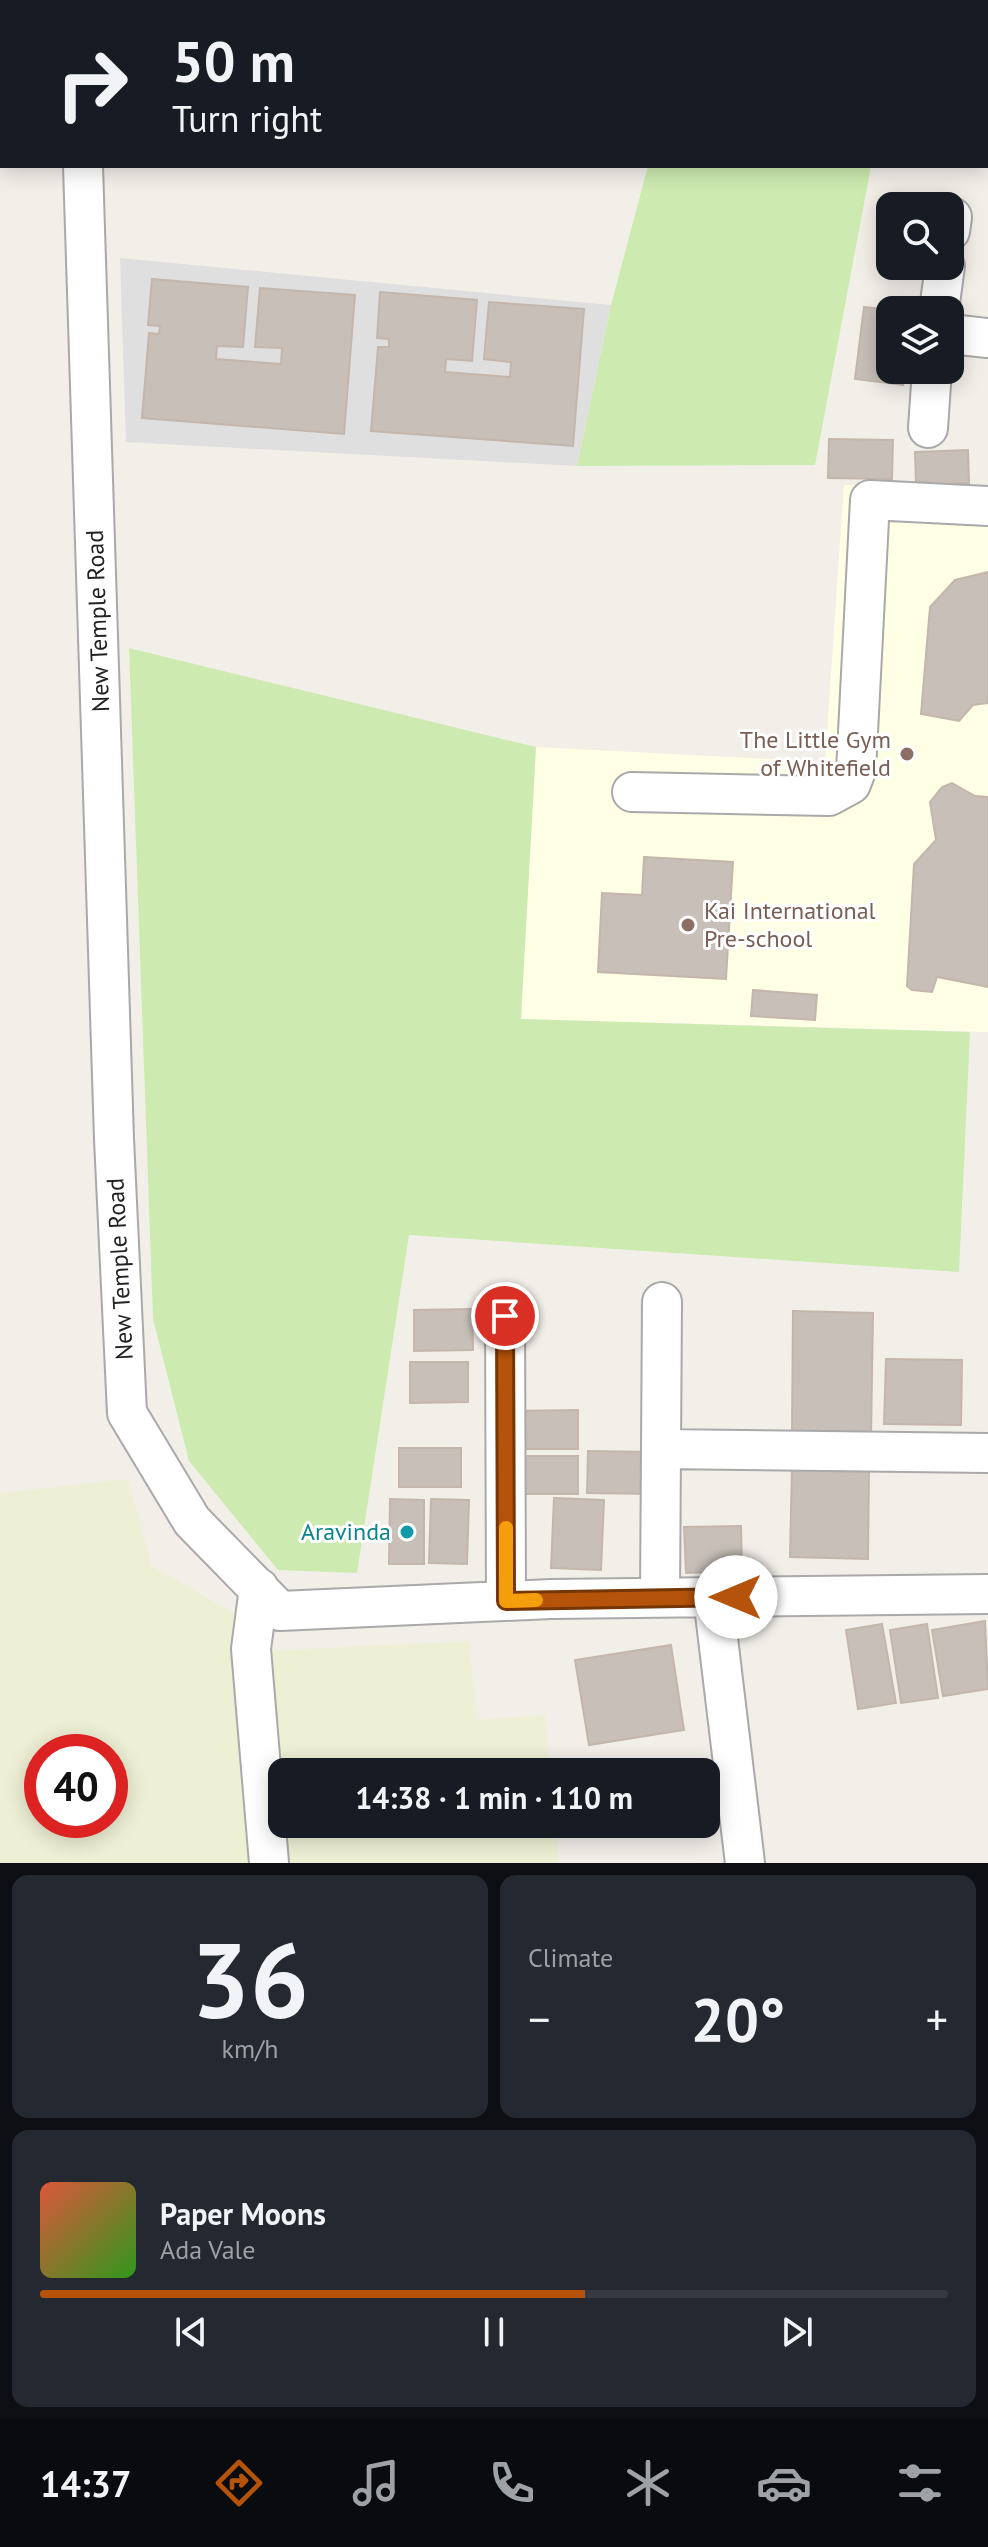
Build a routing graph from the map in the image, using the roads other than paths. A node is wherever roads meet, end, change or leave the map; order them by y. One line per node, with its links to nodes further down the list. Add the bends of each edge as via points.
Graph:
1 (83, 168): 12 (street, New Temple Road, via 127,1413 192,1521)
2 (964, 335): 3 (street)
3 (988, 338)
4 (931, 384): 5 (street)
5 (928, 428)
6 (988, 506): 7 (street, via 870,500 856,771 851,784 829,796)
7 (632, 792)
8 (662, 1302): 10 (street)
9 (505, 1316): 16 (street)
10 (661, 1449): 11 (street); 14 (street)
11 (988, 1453)
12 (259, 1588): 16 (street, New Temple Road, via 280,1611); 17 (street, via 251,1649)
13 (988, 1594): 15 (street, New Temple Road)
14 (660, 1597): 15 (street, New Temple Road); 16 (street, New Temple Road)
15 (713, 1597): 18 (street)
16 (506, 1601)
17 (269, 1863)
18 (745, 1863)

